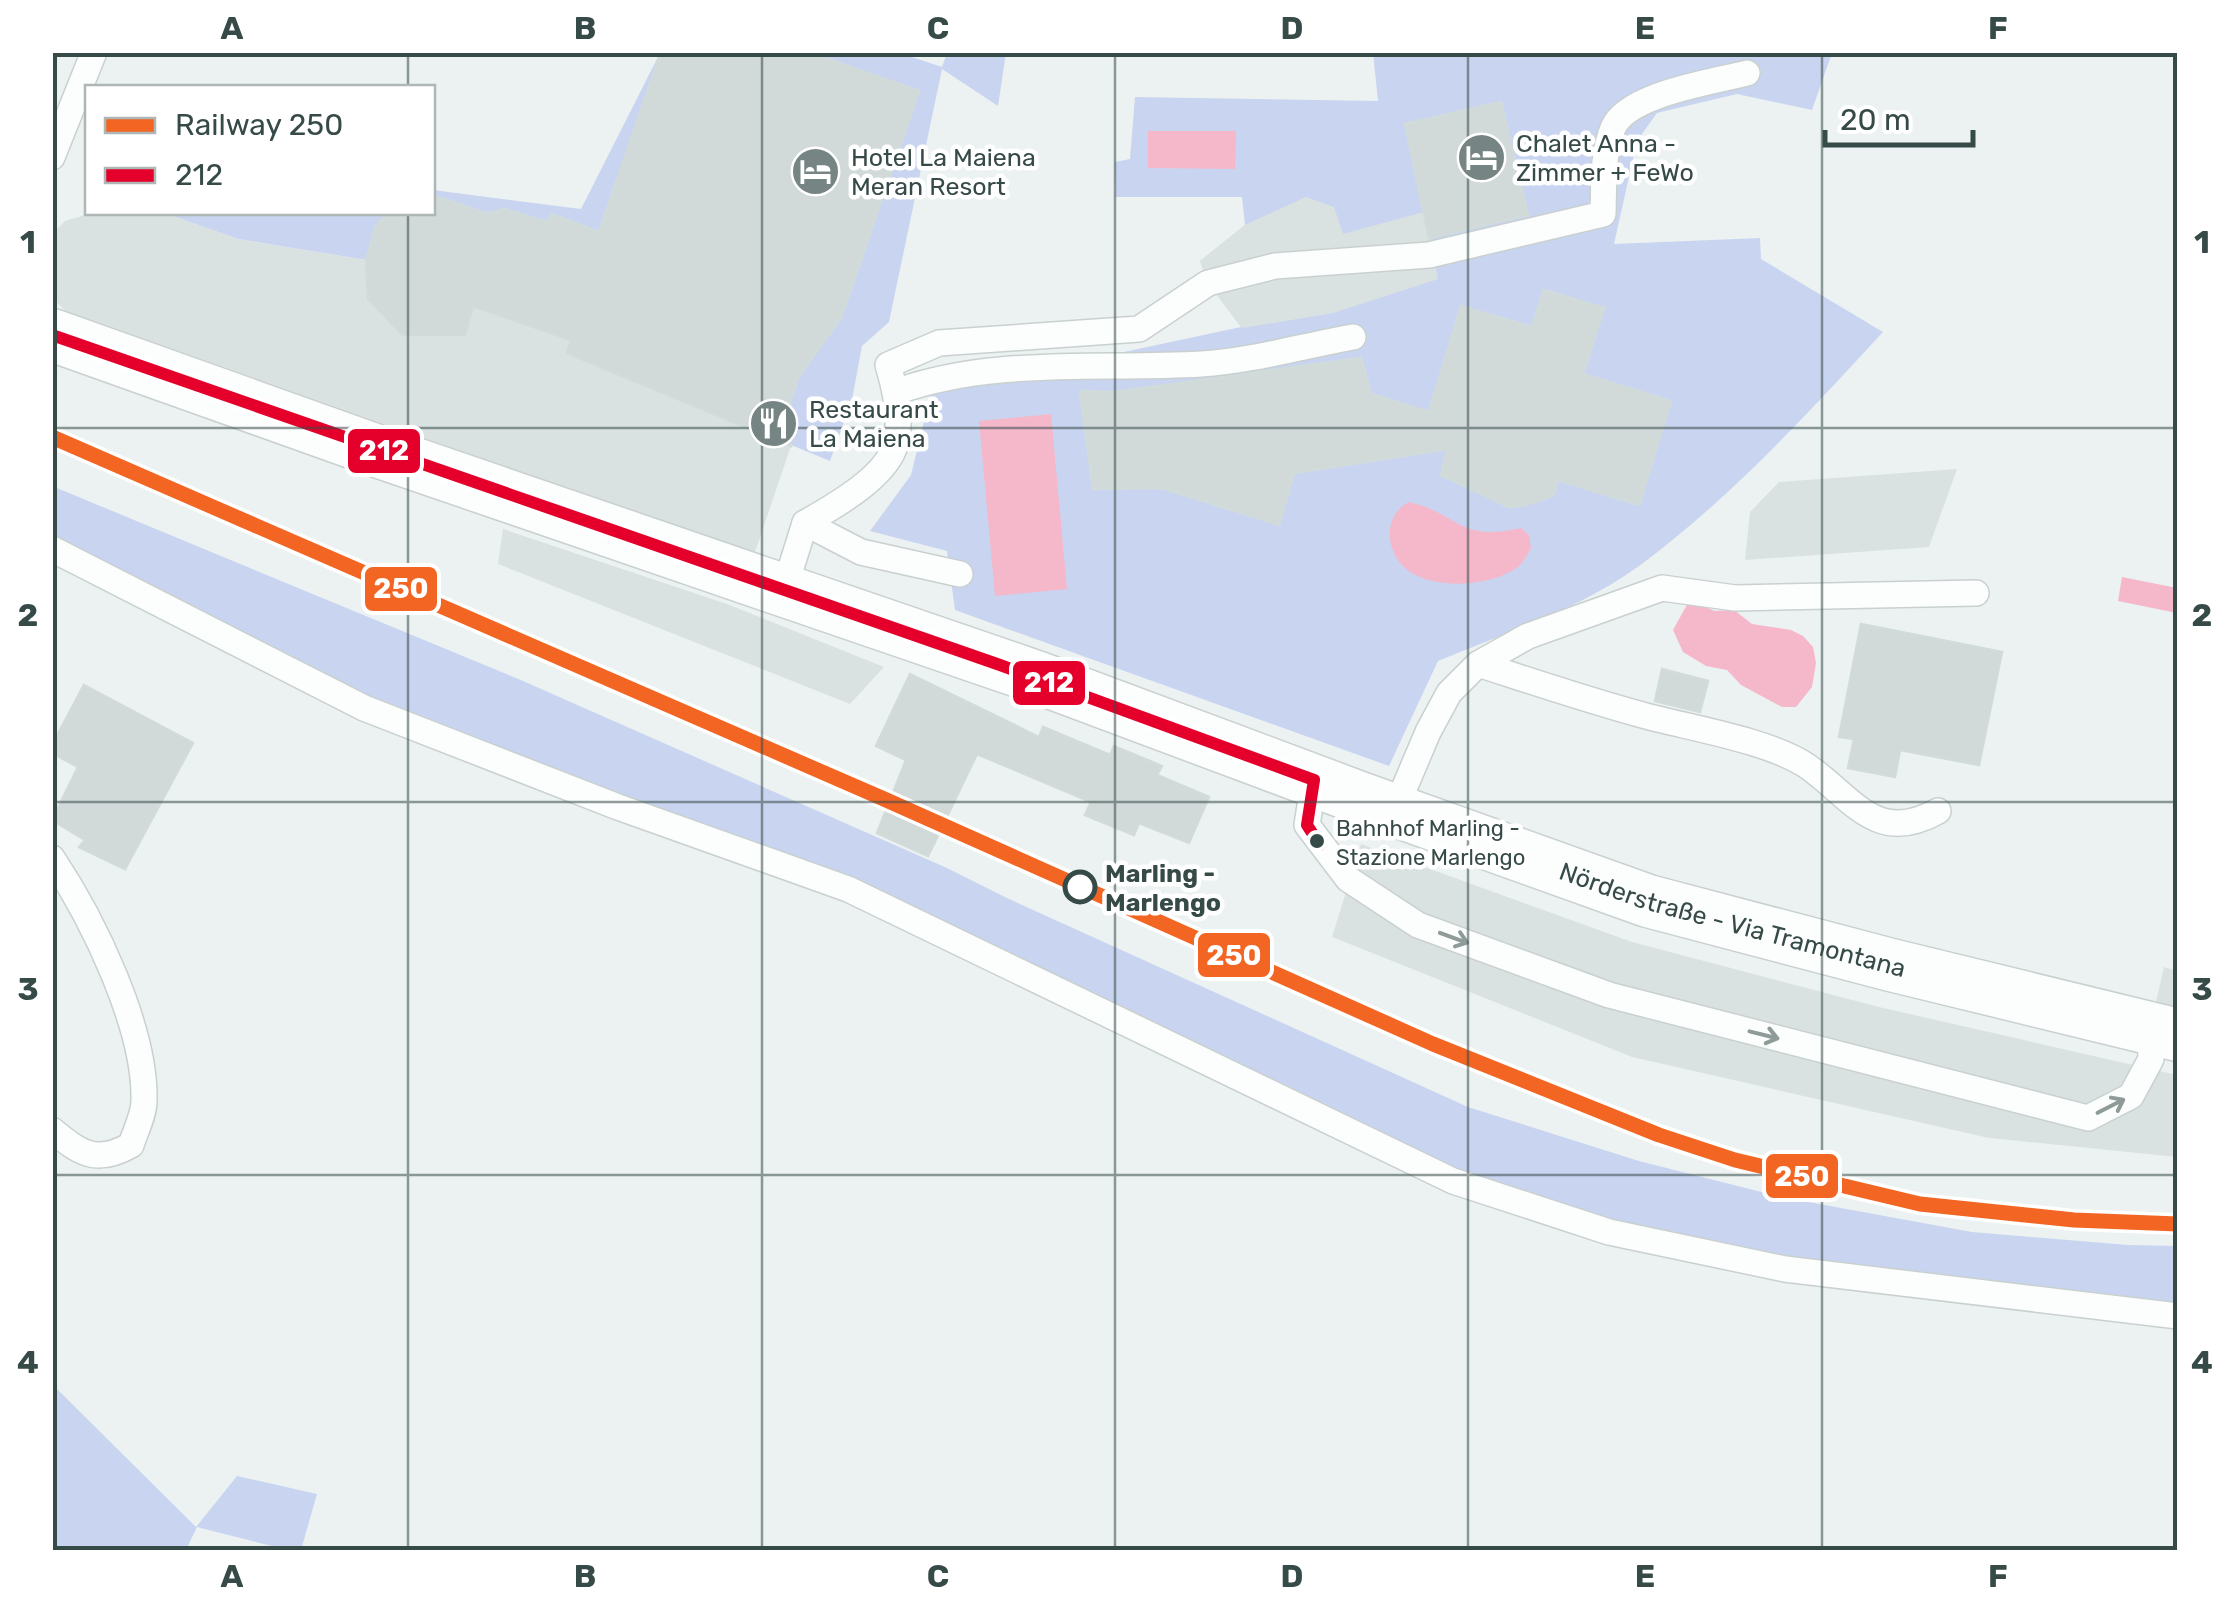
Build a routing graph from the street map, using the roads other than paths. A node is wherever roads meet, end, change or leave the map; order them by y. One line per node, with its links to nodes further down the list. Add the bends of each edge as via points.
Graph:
1 (94, 52): 3 (lane)
2 (1747, 73): 6 (lane, via 1626,111 1613,127 1602,214 1428,255 1290,264 1208,282 1139,328 939,343 888,364)
3 (52, 156)
4 (52, 336): 10 (street, Nörderstraße - Via Tramontana)
5 (1353, 337): 6 (lane, via 1206,364 935,378)
6 (896, 392): 7 (lane, via 896,444 876,474)
7 (805, 523): 9 (lane, via 861,552); 10 (lane)
8 (52, 549): 19 (lane, via 364,708 848,889 1453,1181 1609,1232 1785,1269)
9 (960, 574)
10 (784, 590): 13 (street, Nörderstraße - Via Tramontana)
11 (1976, 593): 12 (lane, via 1735,598 1662,588 1528,636)
12 (1478, 664): 14 (lane, via 1449,693); 15 (lane, via 1765,748 1805,765 1884,822 1906,826)
13 (1314, 780): 14 (street, Nörderstraße - Via Tramontana); 17 (lane, one-way to 17, via 1307,825 1348,879 1368,894 1418,926 1609,995 2088,1118 2130,1096)
14 (1394, 810): 17 (street, Nörderstraße - Via Tramontana, via 1648,901)
15 (1938, 810)
16 (52, 858): 18 (lane, via 134,1020 145,1103 131,1145 111,1156 79,1152)
17 (2164, 1031)
18 (52, 1130)
19 (2178, 1316)

